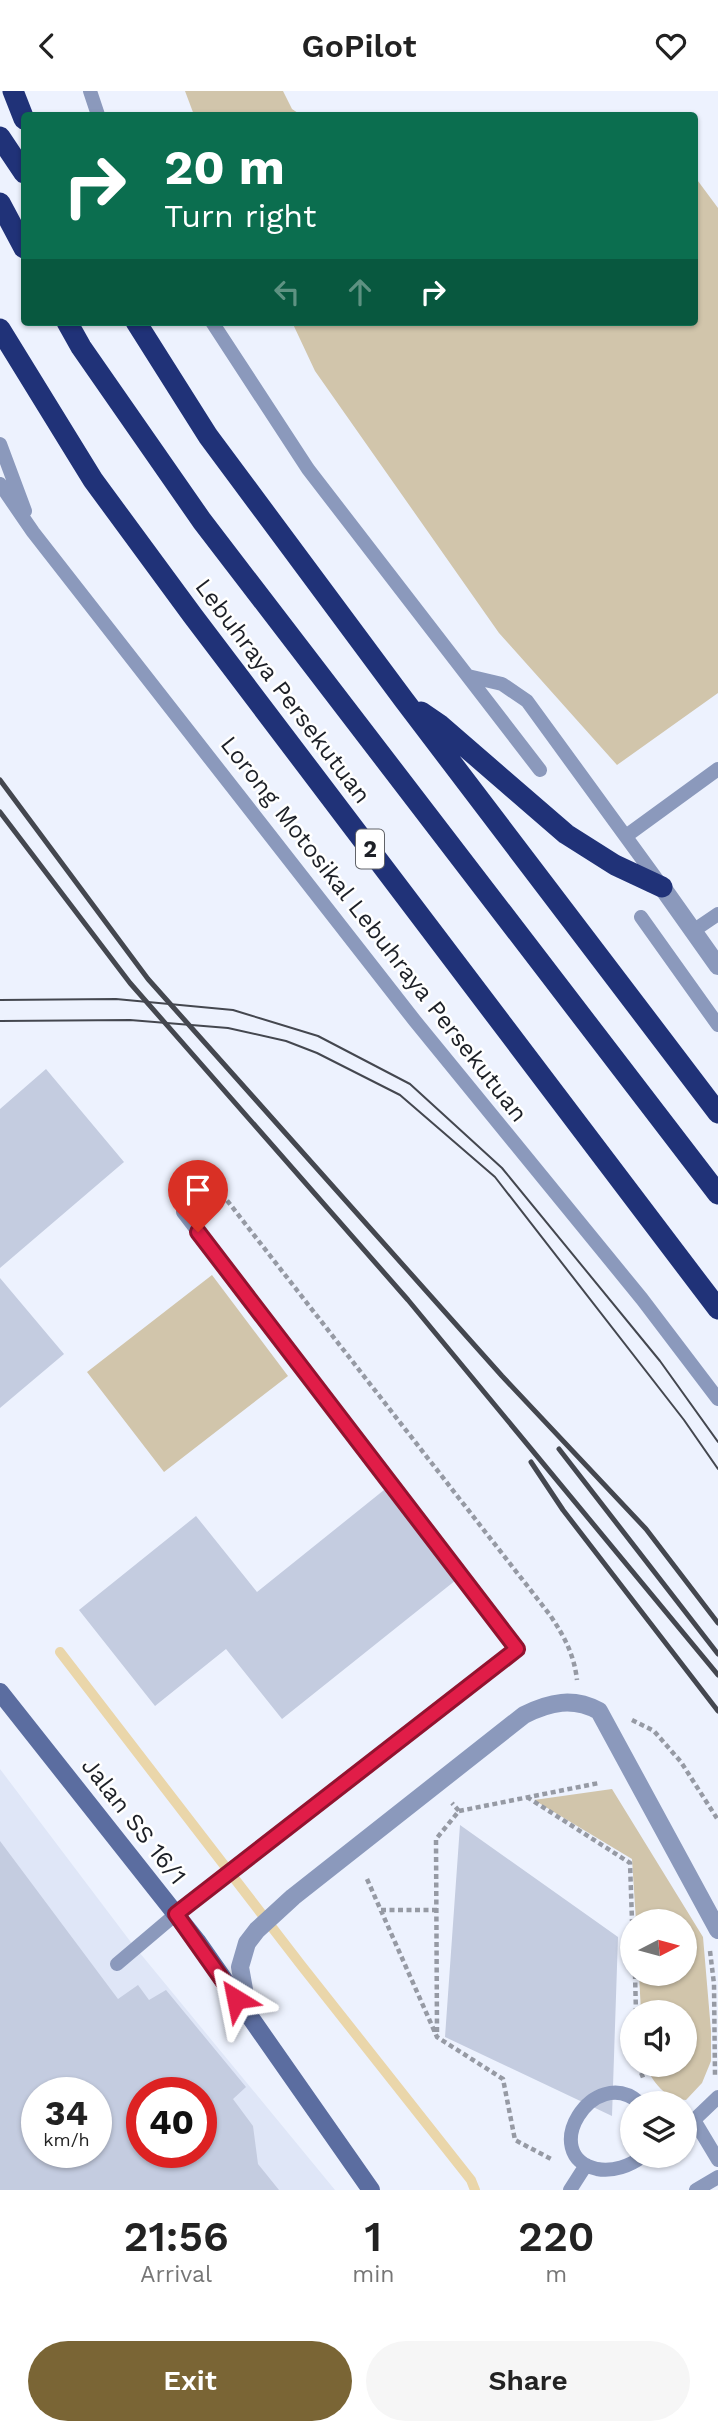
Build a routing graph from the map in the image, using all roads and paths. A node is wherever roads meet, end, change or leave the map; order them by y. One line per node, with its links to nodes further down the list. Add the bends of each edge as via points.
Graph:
1 (13, 91): 3 (highway)
2 (90, 91): 4 (lane)
3 (21, 112)
4 (97, 112)
5 (0, 137): 6 (highway)
6 (21, 168)
7 (0, 203): 8 (highway)
8 (21, 242)
9 (69, 326): 29 (highway, Lebuhraya Persekutuan, via 202,521)
10 (139, 326): 17 (highway, via 208,436)
11 (215, 326): 16 (lane, via 308,469)
12 (0, 329): 31 (highway, Lebuhraya Persekutuan / 2, via 93,480)
13 (0, 444): 15 (lane)
14 (0, 484): 15 (lane, Lorong Motosikal Lebuhraya Persekutuan)
15 (33, 532): 32 (lane, Lorong Motosikal Lebuhraya Persekutuan)
16 (468, 676): 19 (lane); 20 (lane, via 502,684 527,701)
17 (404, 701): 21 (highway, via 440,725 566,834); 27 (highway)
18 (718, 769): 20 (lane)
19 (540, 770)
20 (626, 836): 21 (lane)
21 (662, 887): 24 (street)
22 (718, 914): 24 (lane)
23 (641, 917): 26 (lane)
24 (693, 931): 25 (street)
25 (718, 966)
26 (718, 1025)
27 (718, 1113)
28 (201, 1167): 34 (path, via 550,1615 575,1663)
29 (718, 1194)
30 (183, 1212): 43 (lane, via 517,1649)
31 (718, 1308)
32 (718, 1399)
33 (0, 1692): 43 (street, Jalan SS 16/1)
34 (576, 1702): 36 (street, via 546,1705 524,1715); 44 (street, via 598,1711 606,1722)
35 (600, 1783): 37 (path)
36 (434, 1785): 38 (path); 46 (street, via 257,1930 247,1943 240,1967)
37 (527, 1797): 38 (path); 40 (path, via 630,1863)
38 (459, 1811): 42 (path, via 436,1839)
39 (366, 1879): 41 (path)
40 (632, 1909)
41 (381, 1910): 42 (path); 47 (path)
42 (437, 1910): 47 (path)
43 (176, 1914): 45 (lane); 46 (street, Jalan SS 16/1)
44 (718, 1929): 48 (path, via 710,1948)
45 (117, 1964)
46 (250, 2018): 58 (street, Jalan SS 16/1)
47 (437, 2036): 53 (path, via 503,2079 515,2140)
48 (714, 2081)
49 (620, 2094): 55 (lane, via 594,2101 573,2122 570,2139 575,2154)
50 (718, 2098): 51 (lane)
51 (697, 2115)
52 (697, 2132): 54 (lane)
53 (555, 2161)
54 (718, 2161)
55 (586, 2165): 56 (lane); 59 (lane)
56 (620, 2167)
57 (718, 2178): 60 (lane)
58 (371, 2190)
59 (569, 2190)
60 (696, 2190)

